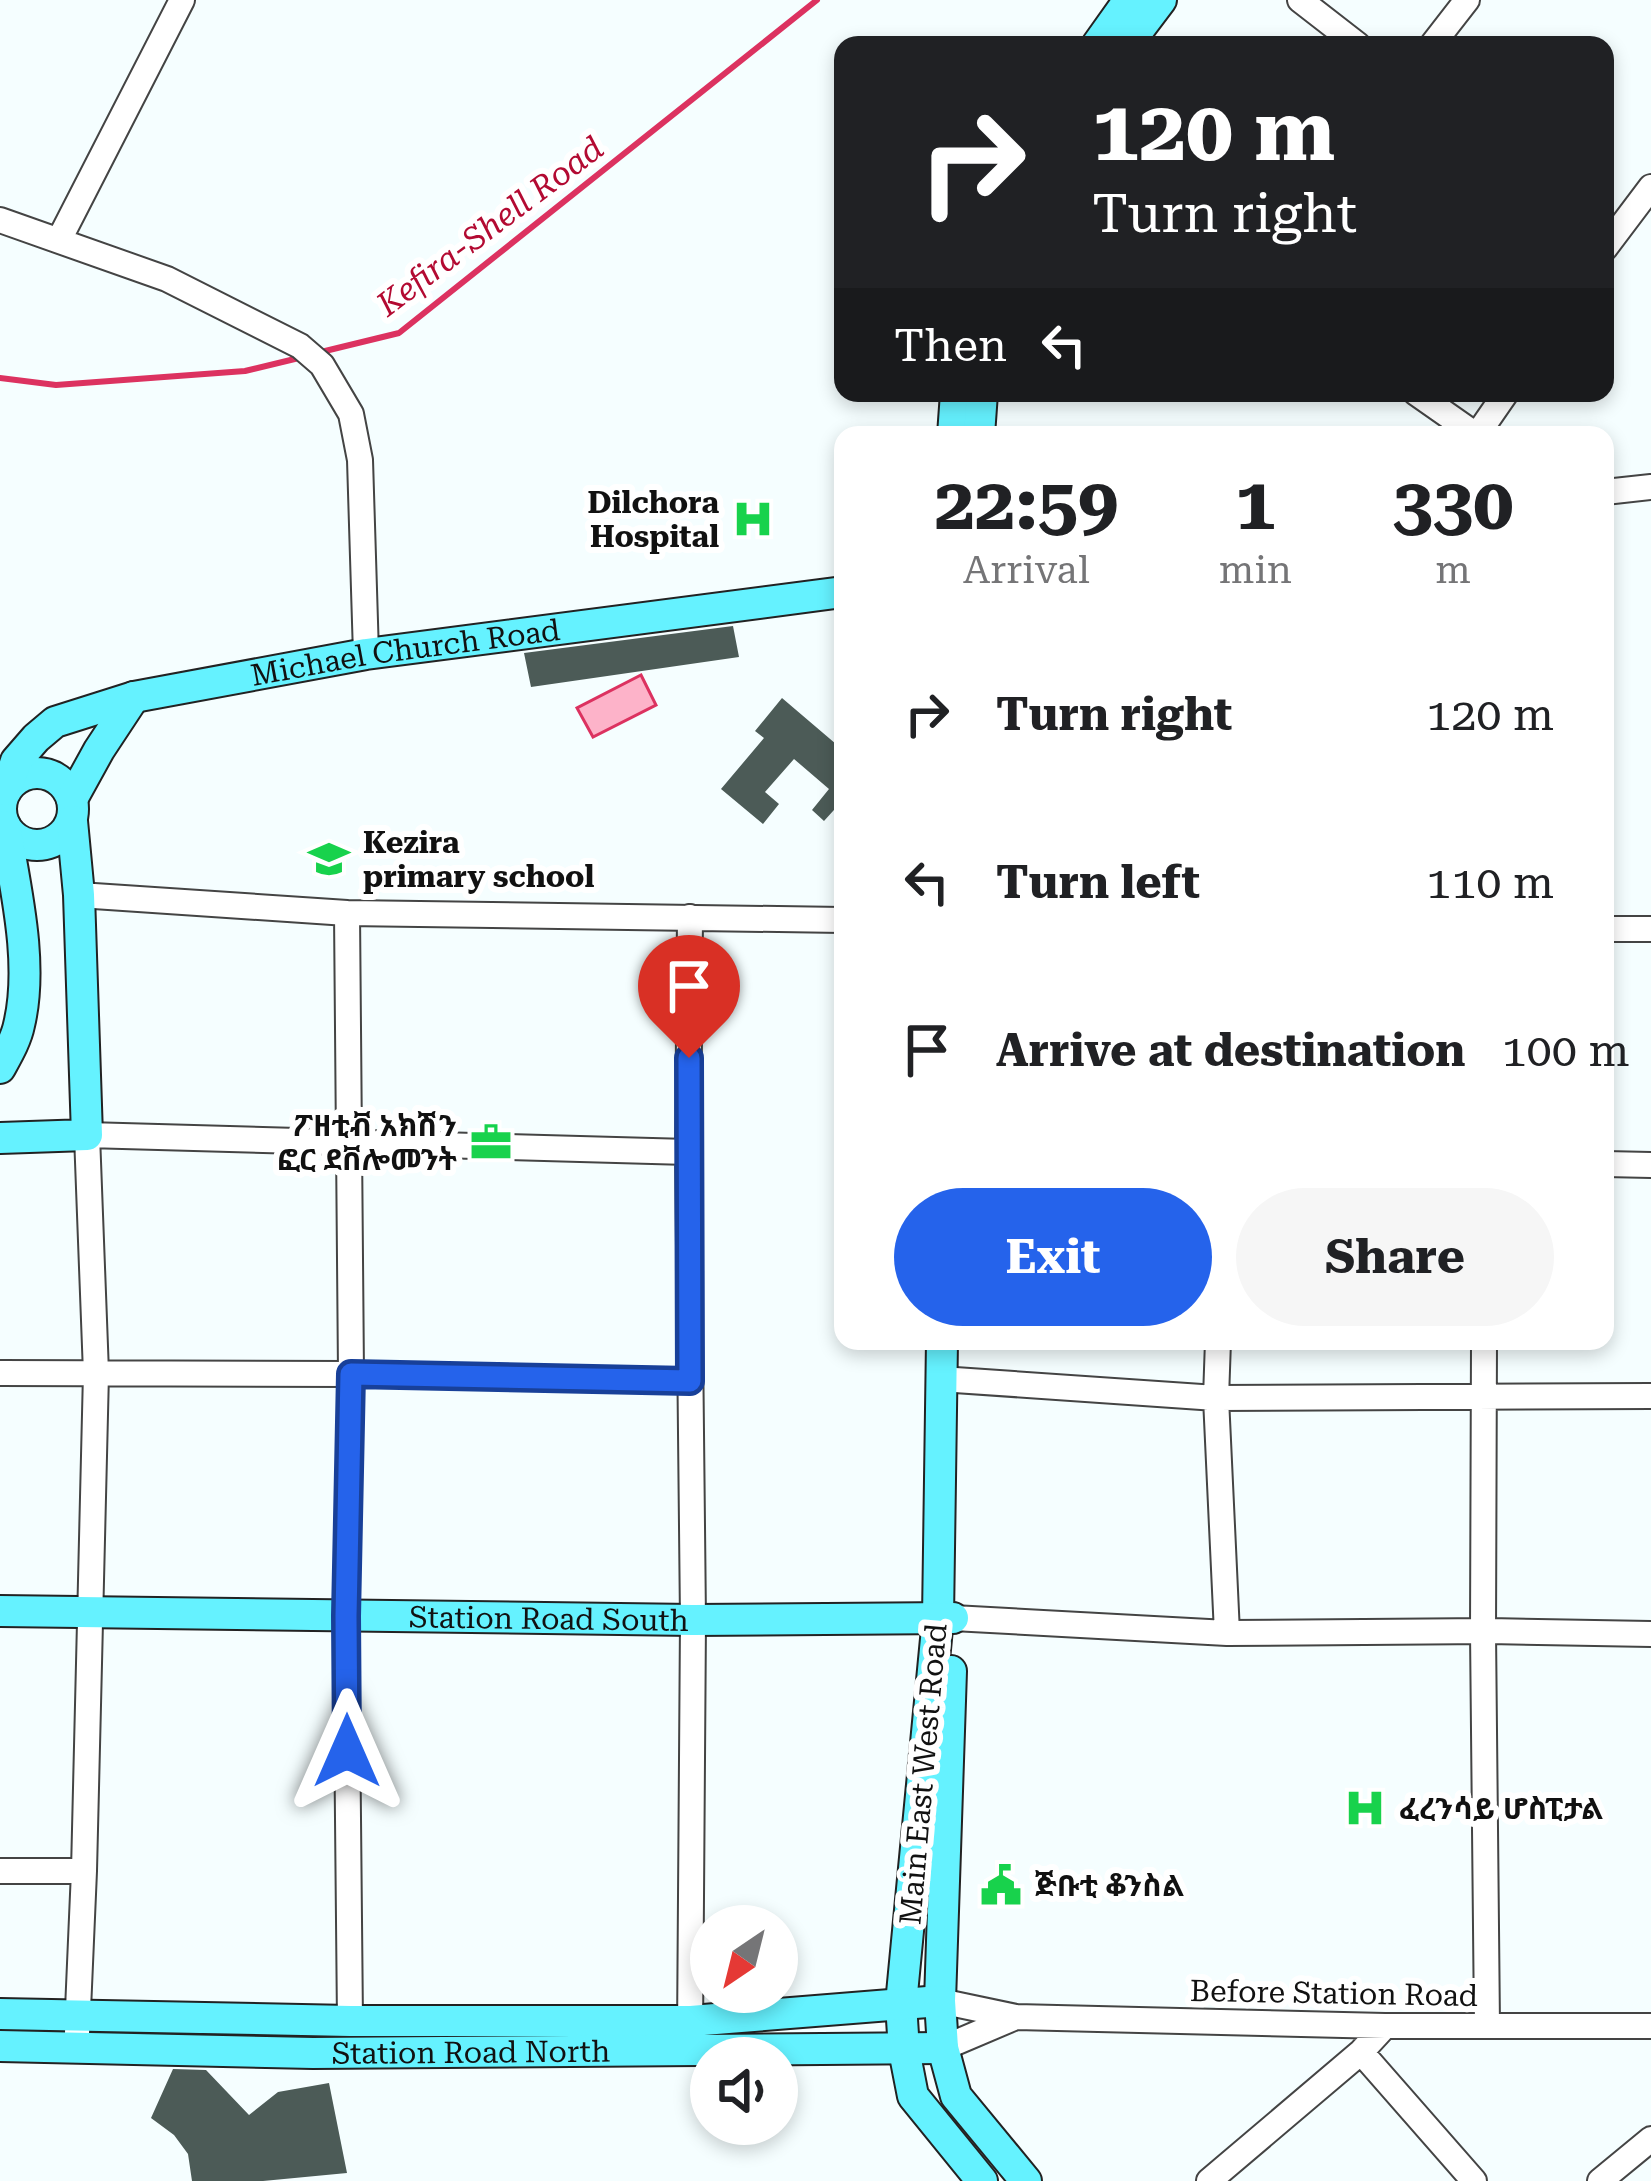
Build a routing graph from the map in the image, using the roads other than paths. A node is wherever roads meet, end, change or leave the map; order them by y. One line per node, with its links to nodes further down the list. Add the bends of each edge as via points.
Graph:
1 (182, 0): 11 (street)
2 (1161, 0): 5 (main road)
3 (1300, 0): 6 (street)
4 (1467, 0): 7 (street)
5 (1120, 30)
6 (1346, 36)
7 (1439, 36)
8 (1651, 187): 10 (street)
9 (0, 220): 11 (street)
10 (1614, 228)
11 (59, 240): 17 (street, via 166,279 301,346 322,365 351,414 360,460)
12 (1429, 402): 13 (street)
13 (1463, 426)
14 (1651, 487): 15 (street)
15 (1614, 491)
16 (834, 593): 17 (main road, Michael Church Road)
17 (366, 654): 18 (main road, Michael Church Road)
18 (134, 697): 19 (main road, Michael Church Road, via 56,722 16,760); 20 (main road)
19 (3, 809): 20 (main road, via 16,839 38,846 59,838); 20 (main road, via 15,780 45,774 64,785); 27 (main road, via 24,986 19,1027)
20 (72, 810): 21 (main road)
21 (80, 895): 22 (street); 28 (main road)
22 (347, 913): 23 (street); 30 (street)
23 (690, 917): 24 (street); 31 (street)
24 (834, 920)
25 (1614, 929): 26 (street)
26 (1651, 929)
27 (0, 1069)
28 (87, 1135): 29 (main road); 30 (street); 39 (street)
29 (0, 1138)
30 (349, 1141): 31 (street); 40 (street)
31 (688, 1151): 42 (street)
32 (1614, 1164): 33 (street)
33 (1651, 1165)
34 (942, 1350): 49 (main road, Main East West Road)
35 (956, 1350): 41 (main road, Main East West Road)
36 (1218, 1350): 45 (street)
37 (1484, 1350): 43 (street)
38 (0, 1372): 39 (street)
39 (96, 1373): 40 (street); 47 (street)
40 (351, 1374): 42 (street); 48 (street)
41 (955, 1380): 45 (street); 49 (main road, Main East West Road)
42 (690, 1381): 50 (street)
43 (1484, 1396): 44 (street); 45 (street); 51 (street)
44 (1651, 1396)
45 (1216, 1398): 52 (street)
46 (0, 1611): 47 (main road, Station Road South)
47 (89, 1613): 48 (main road, Station Road South); 55 (street)
48 (346, 1616): 50 (main road, Station Road South); 61 (street)
49 (946, 1618): 50 (main road, Station Road South); 52 (street); 56 (main road, Main East West Road); 57 (main road, Main East West Road)
50 (693, 1620): 65 (street)
51 (1483, 1631): 52 (street); 53 (street); 62 (street)
52 (1227, 1633)
53 (1651, 1634)
54 (0, 1871): 55 (street)
55 (84, 1871): 59 (street)
56 (940, 2001): 57 (main road, Station Road North); 60 (street, Before Station Road); 68 (main road, Main East West Road)
57 (901, 2004): 65 (main road, Station Road North); 69 (main road, Main East West Road)
58 (0, 2014): 59 (main road, Station Road North)
59 (77, 2014): 61 (main road, Station Road North); 67 (street)
60 (1016, 2017): 63 (street, Before Station Road); 68 (street, Before Station Road)
61 (350, 2021): 65 (main road, Station Road North)
62 (1487, 2025): 63 (street, Before Station Road); 64 (street, Before Station Road)
63 (1385, 2026): 70 (street)
64 (1651, 2026)
65 (690, 2036): 67 (main road, Station Road North, via 314,2053); 69 (main road, Station Road North)
66 (0, 2047): 67 (main road, Station Road North)
67 (77, 2047)
68 (944, 2048): 69 (main road, Station Road North); 74 (main road, Main East West Road, via 956,2096)
69 (904, 2050): 73 (main road, Main East West Road, via 913,2096)
70 (1361, 2052): 72 (street); 76 (street)
71 (1651, 2139): 77 (street)
72 (1239, 2172): 75 (street)
73 (982, 2181)
74 (1026, 2181)
75 (1209, 2181)
76 (1474, 2181)
77 (1600, 2181)

